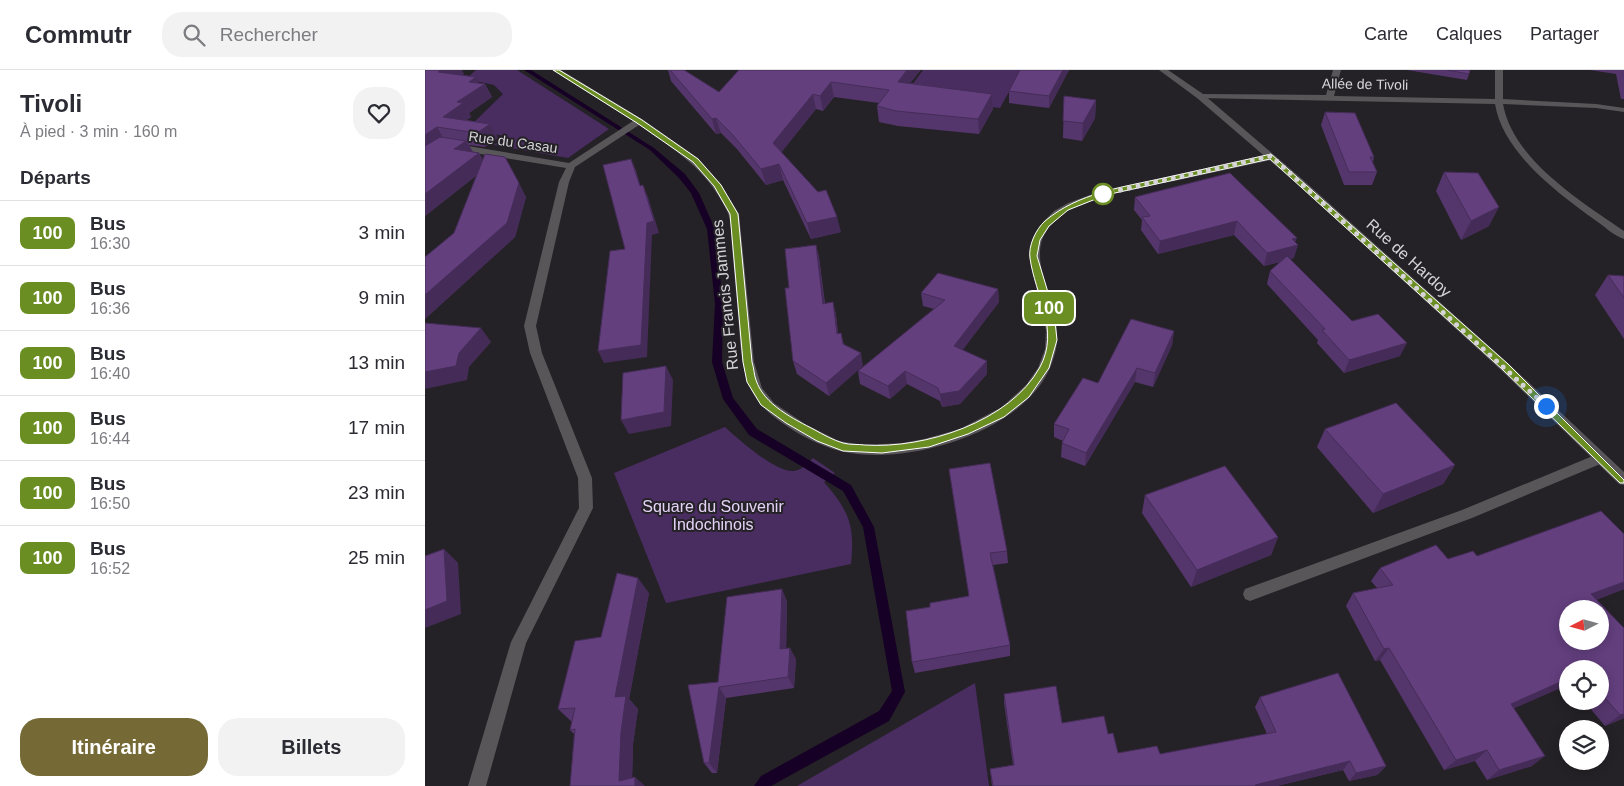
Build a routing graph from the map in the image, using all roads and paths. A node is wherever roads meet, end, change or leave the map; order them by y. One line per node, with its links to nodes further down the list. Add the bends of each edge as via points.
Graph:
1 (556, 70): 9 (street, Rue Francis Jammes)
2 (1163, 70): 5 (street, Rue de Hardoy)
3 (1337, 70): 6 (street)
4 (1499, 70): 7 (street)
5 (1200, 96): 6 (street, Allée de Tivoli); 11 (street, Rue de Hardoy)
6 (1330, 97): 7 (street, Allée de Tivoli)
7 (1499, 101): 8 (street, Allée de Tivoli); 13 (street, via 1501,113 1516,141 1538,170)
8 (1624, 110)
9 (639, 121): 11 (street, Rue Francis Jammes, via 695,160 717,185 734,214 748,362 752,382 765,402 820,438 843,447 882,450 929,443 965,431 1000,414 1025,394 1045,368 1053,340 1050,312 1033,256 1036,240 1046,224 1066,209 1104,194); 12 (street)
10 (446, 146): 12 (street, Rue du Casau)
11 (1271, 156): 14 (street, Rue de Hardoy)
12 (571, 166): 17 (street, via 564,182 530,326 536,353 585,478 586,508 519,642)
13 (1624, 236)
14 (1601, 458): 15 (street, Rue de Hardoy); 16 (street, via 1467,514)
15 (1624, 480)
16 (1251, 594)
17 (477, 786)

